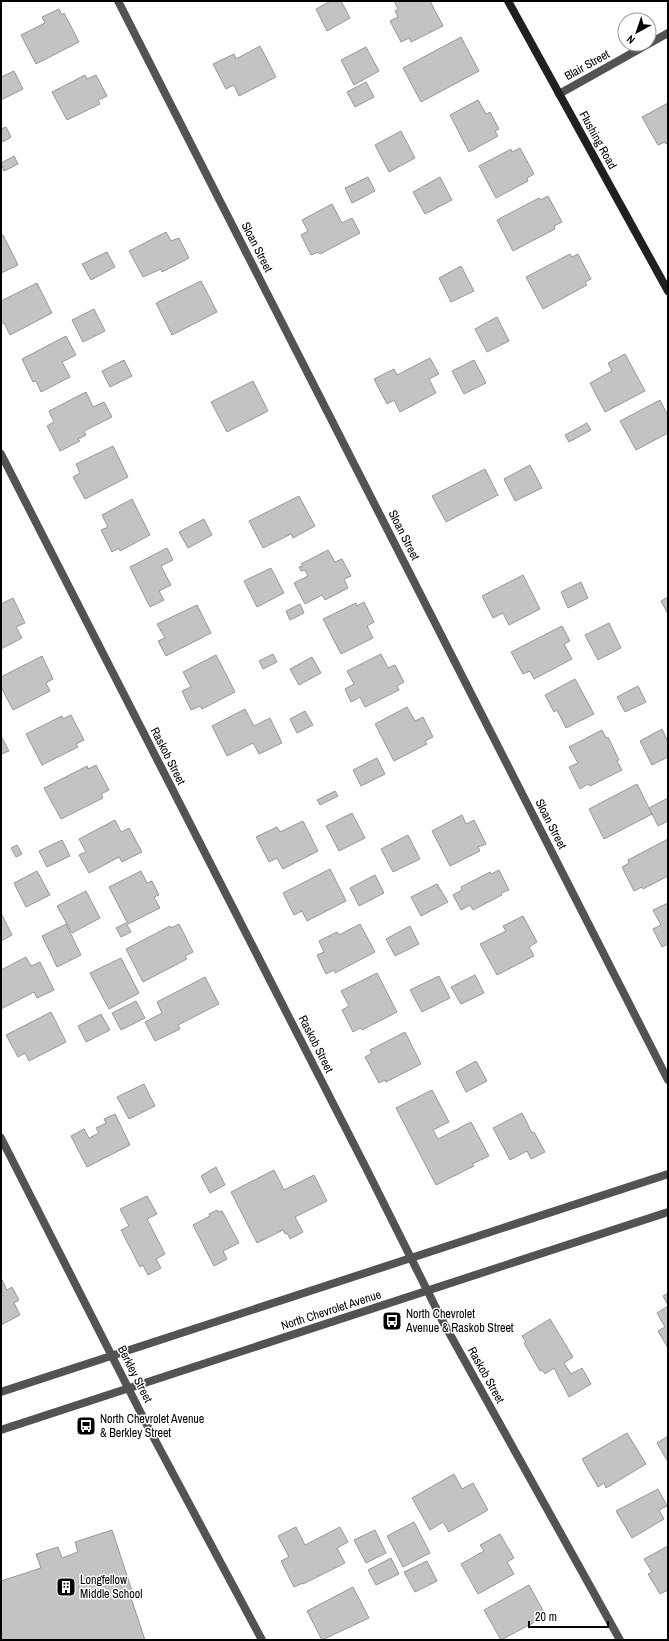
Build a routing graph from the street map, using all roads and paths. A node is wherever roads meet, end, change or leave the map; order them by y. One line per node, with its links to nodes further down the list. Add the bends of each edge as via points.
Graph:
1 (118, 1): 7 (street, Sloan Street)
2 (508, 1): 4 (main road, Flushing Road)
3 (668, 34): 4 (street, Blair Street)
4 (559, 94): 5 (main road, Flushing Road)
5 (668, 291)
6 (1, 454): 11 (street, Raskob Street)
7 (668, 1080)
8 (1, 1138): 13 (street, Berkley Street)
9 (668, 1174): 11 (street, North Chevrolet Avenue)
10 (668, 1212): 12 (street, North Chevrolet Avenue)
11 (411, 1258): 12 (street, Raskob Street); 13 (street, North Chevrolet Avenue)
12 (427, 1291): 14 (street, North Chevrolet Avenue); 18 (street, Raskob Street)
13 (112, 1356): 14 (street, Berkley Street); 15 (street, North Chevrolet Avenue)
14 (128, 1389): 16 (street, North Chevrolet Avenue); 17 (street, Berkley Street)
15 (1, 1392)
16 (1, 1430)
17 (262, 1640)
18 (620, 1640)

